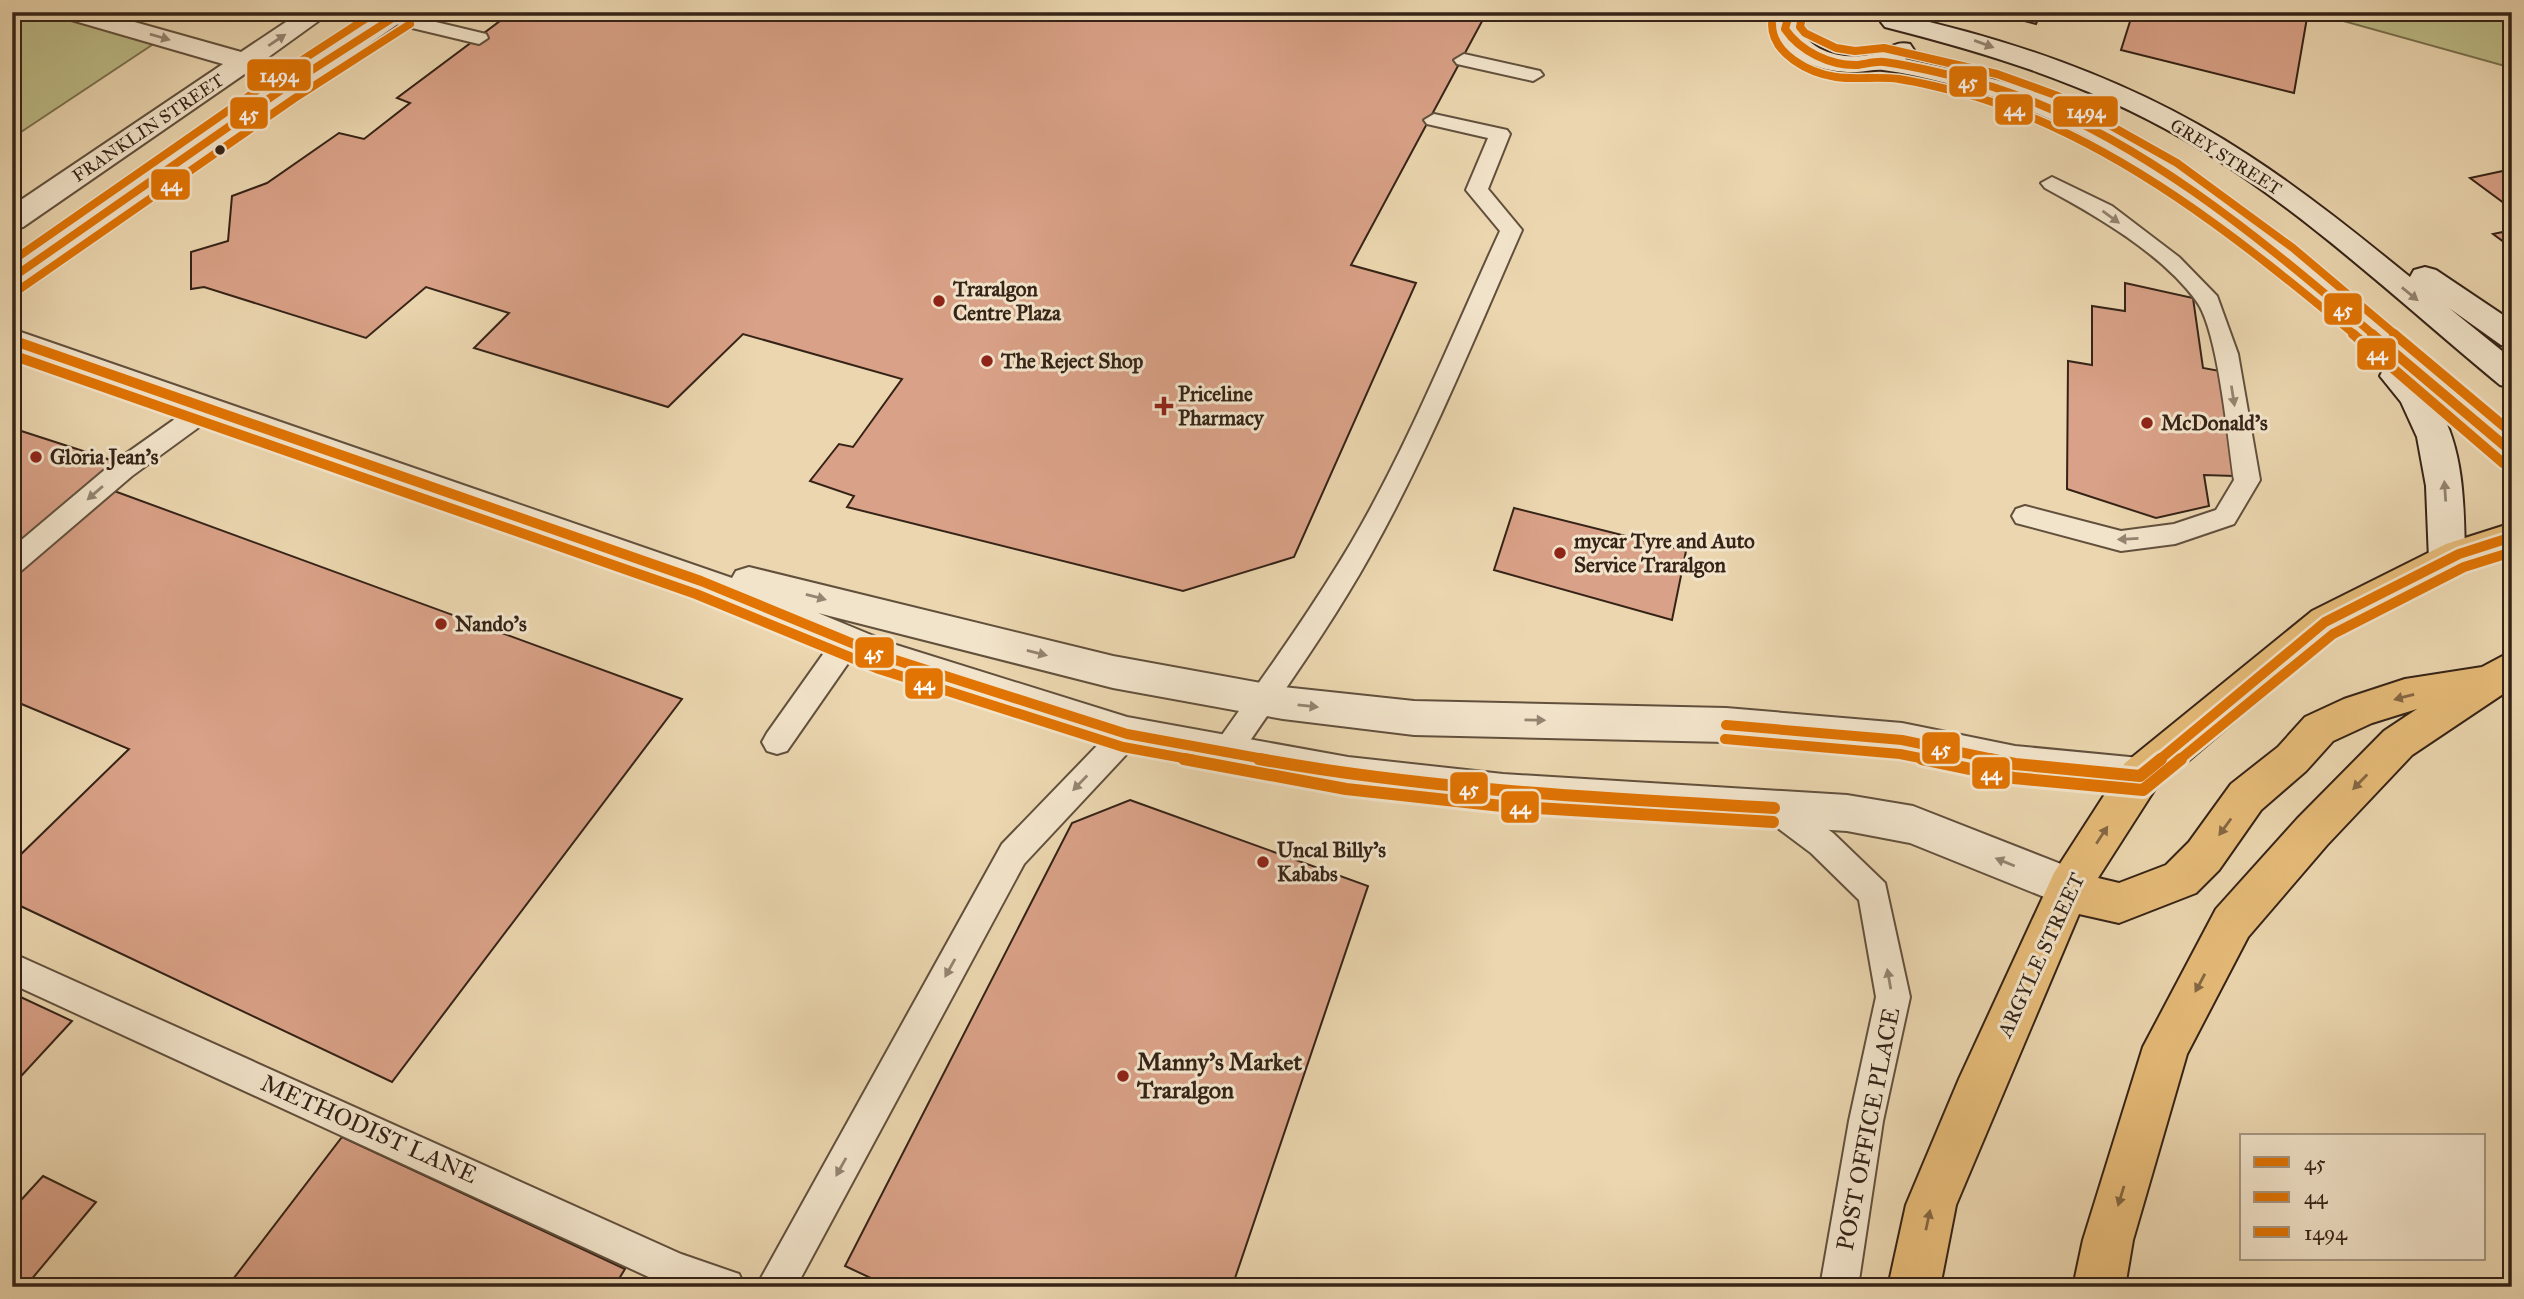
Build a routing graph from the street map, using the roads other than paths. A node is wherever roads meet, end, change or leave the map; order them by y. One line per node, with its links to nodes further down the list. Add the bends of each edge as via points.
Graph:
1 (71, 12): 8 (street, one-way to 8)
2 (318, 12): 8 (street, FRANKLIN STREET, one-way to 2)
3 (1787, 13): 9 (street, via 1785,29 1795,44 1813,55 1855,65)
4 (398, 15): 6 (lane); 11 (street)
5 (1886, 17): 9 (street, via 1905,42 1901,52); 13 (street, GREY STREET, one-way to 13, via 1956,34 2127,97)
6 (479, 38)
7 (1464, 60): 10 (lane)
8 (245, 62): 11 (street); 17 (street, FRANKLIN STREET)
9 (1882, 62): 14 (street, via 1992,87 2052,109)
10 (1533, 75)
11 (287, 86): 18 (street)
12 (1434, 120): 33 (lane, via 1500,134 1477,190 1511,230 1408,459 1360,549 1315,624)
13 (2221, 150): 14 (street); 16 (street, GREY STREET)
14 (2170, 175): 25 (street, via 2284,259); 28 (street, one-way to 14, via 2446,484 2416,398 2244,247)
15 (2052, 183): 26 (lane, one-way to 26, via 2104,211 2171,262 2209,301 2225,354 2246,480 2225,517 2175,534 2120,541)
16 (2280, 190): 21 (street, via 2314,200); 23 (street, GREY STREET, one-way to 23)
17 (25, 198): 18 (street); 19 (street, FRANKLIN STREET)
18 (99, 218): 20 (street)
19 (12, 220)
20 (12, 278)
21 (2512, 337)
22 (12, 340): 24 (street)
23 (2512, 377)
24 (208, 408): 29 (lane, one-way to 29, via 123,469); 30 (street)
25 (2512, 452)
26 (2025, 516)
27 (2512, 537): 28 (highway, ARGYLE STREET)
28 (2447, 559): 37 (highway, ARGYLE STREET, via 2325,622)
29 (12, 564)
30 (701, 581): 31 (street); 33 (street, one-way to 33, via 757,581 1114,672)
31 (848, 641): 34 (street); 35 (lane)
32 (2503, 673): 39 (highway, one-way to 39, via 2405,695 2319,729 2292,759 2246,797 2204,856 2181,879 2119,903 2079,894); 46 (highway, one-way to 46, via 2398,743 2232,923 2166,1047 2108,1240)
33 (1260, 699): 36 (lane); 37 (street, one-way to 37, via 1414,718 1726,725 1902,740 2015,764)
34 (1127, 734): 36 (street); 43 (lane, one-way to 43, via 1013,853)
35 (777, 742)
36 (1227, 751): 38 (street, via 1348,775 1503,792)
37 (2140, 776): 39 (highway, ARGYLE STREET, one-way to 37)
38 (1774, 808): 39 (street, one-way to 38, via 1913,825 1847,813); 44 (lane, POST OFFICE PLACE, one-way to 38, via 1866,1121 1893,997 1874,893 1822,843)
39 (2069, 887): 45 (highway, ARGYLE STREET, one-way to 39, via 1931,1205)
40 (12, 968): 41 (lane, METHODIST LANE)
41 (672, 1279): 42 (lane, METHODIST LANE)
42 (726, 1287)
43 (775, 1287)
44 (1839, 1287)
45 (1914, 1287)
46 (2099, 1287)

